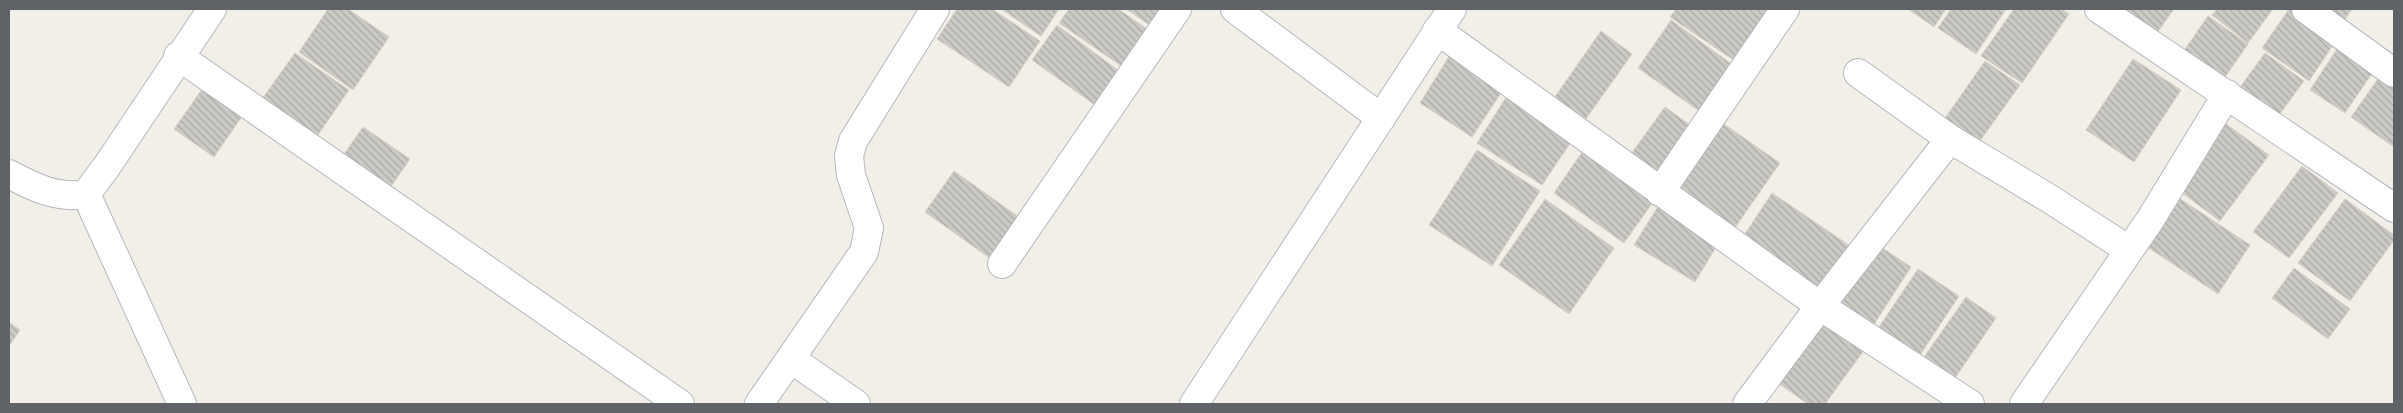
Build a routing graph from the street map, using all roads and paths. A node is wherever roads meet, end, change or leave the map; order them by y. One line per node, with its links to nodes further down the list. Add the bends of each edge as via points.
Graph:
1 (212, 9): 9 (street)
2 (935, 9): 22 (street, via 853,141 849,156 851,175 870,228 864,252)
3 (1177, 9): 20 (street)
4 (1235, 9): 13 (street)
5 (1785, 9): 16 (street)
6 (2099, 9): 12 (street)
7 (2306, 9): 11 (street)
8 (1445, 19): 13 (street); 16 (street)
9 (178, 56): 17 (street); 24 (street)
10 (1858, 73): 14 (street)
11 (2394, 73)
12 (2227, 94): 18 (street); 19 (street)
13 (1381, 118): 27 (street)
14 (1950, 139): 19 (street); 21 (street)
15 (9, 174): 17 (street, via 47,192 70,197)
16 (1660, 192): 21 (street)
17 (86, 194): 23 (street)
18 (2394, 208)
19 (2129, 250): 30 (street)
20 (1002, 264)
21 (1820, 306): 28 (street); 29 (street)
22 (790, 359): 25 (street); 26 (street)
23 (182, 404)
24 (680, 404)
25 (759, 404)
26 (856, 404)
27 (1194, 404)
28 (1747, 404)
29 (1970, 404)
30 (2024, 404)

